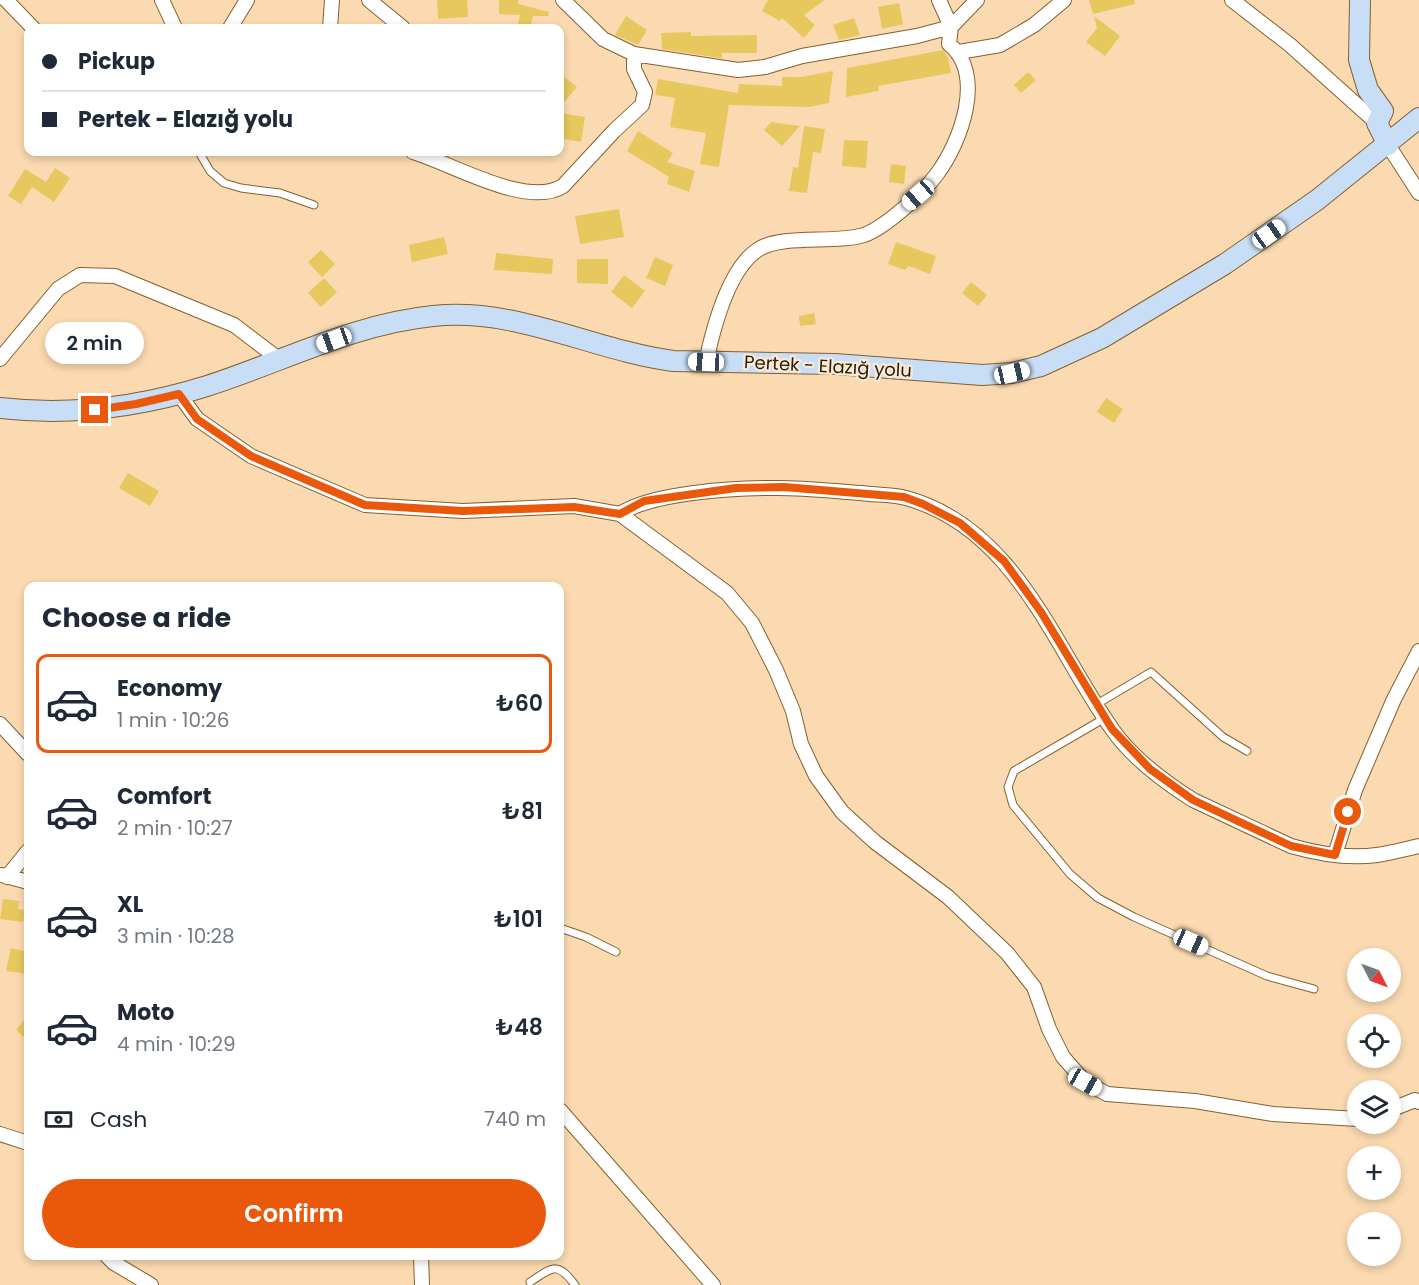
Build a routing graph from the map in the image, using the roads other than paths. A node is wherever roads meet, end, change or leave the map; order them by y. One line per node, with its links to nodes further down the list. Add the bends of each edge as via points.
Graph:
1 (6, 0): 12 (street)
2 (162, 0): 13 (street)
3 (247, 0): 14 (street)
4 (332, 0): 15 (street)
5 (369, 0): 16 (street)
6 (939, 0): 17 (street)
7 (977, 0): 17 (street)
8 (1064, 0): 18 (street, via 1034,25 1000,45)
9 (1232, 0): 21 (street, via 1290,45)
10 (1360, 0): 21 (main road, via 1359,60 1368,90 1383,111)
11 (567, 1): 19 (street, via 603,39)
12 (29, 24)
13 (173, 24)
14 (232, 24)
15 (330, 24)
16 (398, 24)
17 (951, 27): 18 (street, via 949,45); 19 (street, via 751,69)
18 (959, 52): 29 (street, via 968,85 967,109 938,173 895,215 864,235 760,248 741,268 718,310)
19 (634, 54): 24 (street, via 634,69 645,92 642,105 555,191 512,189)
20 (1419, 118): 22 (main road, Pertek - Elazığ yolu)
21 (1377, 123): 22 (main road)
22 (1388, 145): 25 (street); 29 (main road, Pertek - Elazığ yolu, via 1226,264 1111,332 1041,366 982,375 835,364)
23 (201, 156): 26 (lane, via 224,183 280,193)
24 (424, 156)
25 (1419, 193)
26 (315, 206)
27 (0, 359): 28 (street, via 58,289 80,275 116,276 234,325)
28 (280, 360): 29 (main road, Pertek - Elazığ yolu, via 366,328 396,321 466,315 531,325 647,357); 30 (main road, Pertek - Elazığ yolu)
29 (706, 362)
30 (179, 394): 31 (main road, Pertek - Elazığ yolu, via 95,410); 32 (street, via 197,419 251,456 365,505 463,511 574,507)
31 (0, 408)
32 (620, 514): 34 (street, via 644,501 736,488 784,487 904,497 923,504 960,523 1004,561 1041,612); 50 (street, via 727,593 752,623 776,670 816,776 842,812 948,897 1007,953 1035,987 1063,1057 1085,1082 1107,1094)
33 (1419, 651): 41 (street, via 1355,790)
34 (1097, 704): 35 (street); 38 (lane, via 1151,672 1223,737)
35 (1105, 718): 41 (street, via 1150,769 1193,800 1291,846); 46 (lane, via 1014,771 1008,787 1013,805 1070,874 1107,903 1268,976)
36 (0, 724): 37 (street)
37 (24, 750)
38 (1247, 751)
39 (1419, 846): 41 (street, via 1378,855)
40 (24, 855): 42 (street)
41 (1335, 855)
42 (4, 875): 43 (street)
43 (24, 881)
44 (564, 929): 45 (lane)
45 (616, 952)
46 (1314, 989)
47 (1419, 1102): 48 (street)
48 (1401, 1106)
49 (564, 1115): 59 (street)
50 (1347, 1118)
51 (0, 1134): 52 (street)
52 (24, 1142)
53 (111, 1260): 56 (street)
54 (421, 1260): 57 (street)
55 (530, 1282): 58 (lane, via 556,1268)
56 (151, 1285)
57 (422, 1285)
58 (575, 1285)
59 (712, 1285)

